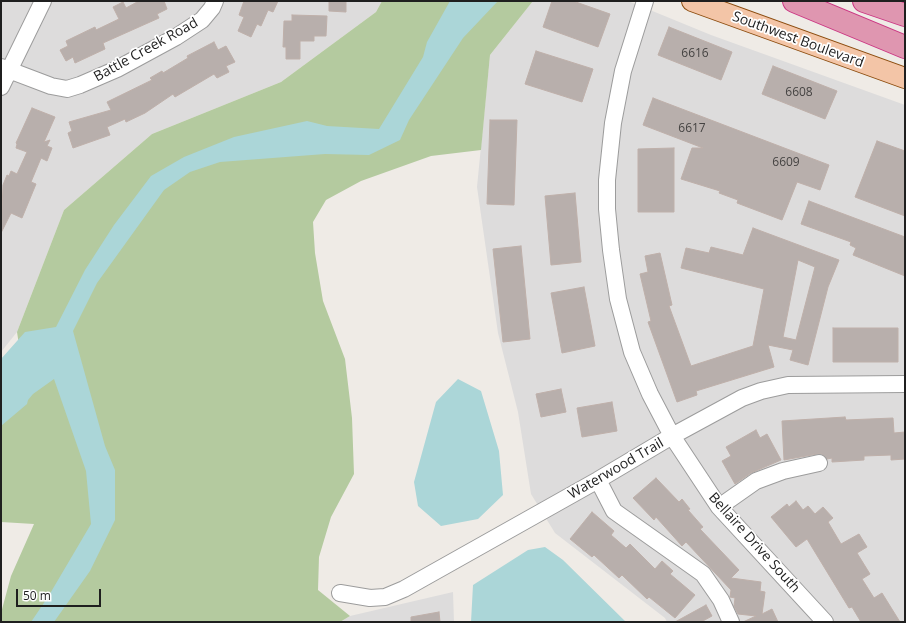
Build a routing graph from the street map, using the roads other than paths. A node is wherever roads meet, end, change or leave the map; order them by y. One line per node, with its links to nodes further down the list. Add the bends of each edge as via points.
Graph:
1 (43, 1): 11 (street)
2 (215, 1): 11 (street, Battle Creek Road, via 202,20 176,37 117,69 80,85 67,89 51,86)
3 (645, 1): 15 (street, Bellaire Drive South, via 623,72 612,123 607,209 618,299 632,352)
4 (794, 1): 10 (highway)
5 (818, 1): 9 (highway)
6 (864, 1): 8 (highway)
7 (697, 2): 12 (main road, Southwest Boulevard)
8 (905, 15)
9 (905, 31)
10 (905, 47)
11 (5, 68): 13 (street)
12 (905, 78)
13 (1, 88)
14 (905, 384): 15 (street, Waterwood Trail, via 795,385 761,391 742,398)
15 (672, 436): 17 (street, Waterwood Trail); 18 (street, Bellaire Drive South)
16 (819, 463): 18 (street, via 783,471 756,481)
17 (598, 480): 19 (street, Waterwood Trail, via 448,566 385,597 370,598); 20 (street, via 614,511 703,574 721,600)
18 (719, 507): 21 (street, Bellaire Drive South)
19 (340, 593)
20 (731, 622)
21 (825, 622)

